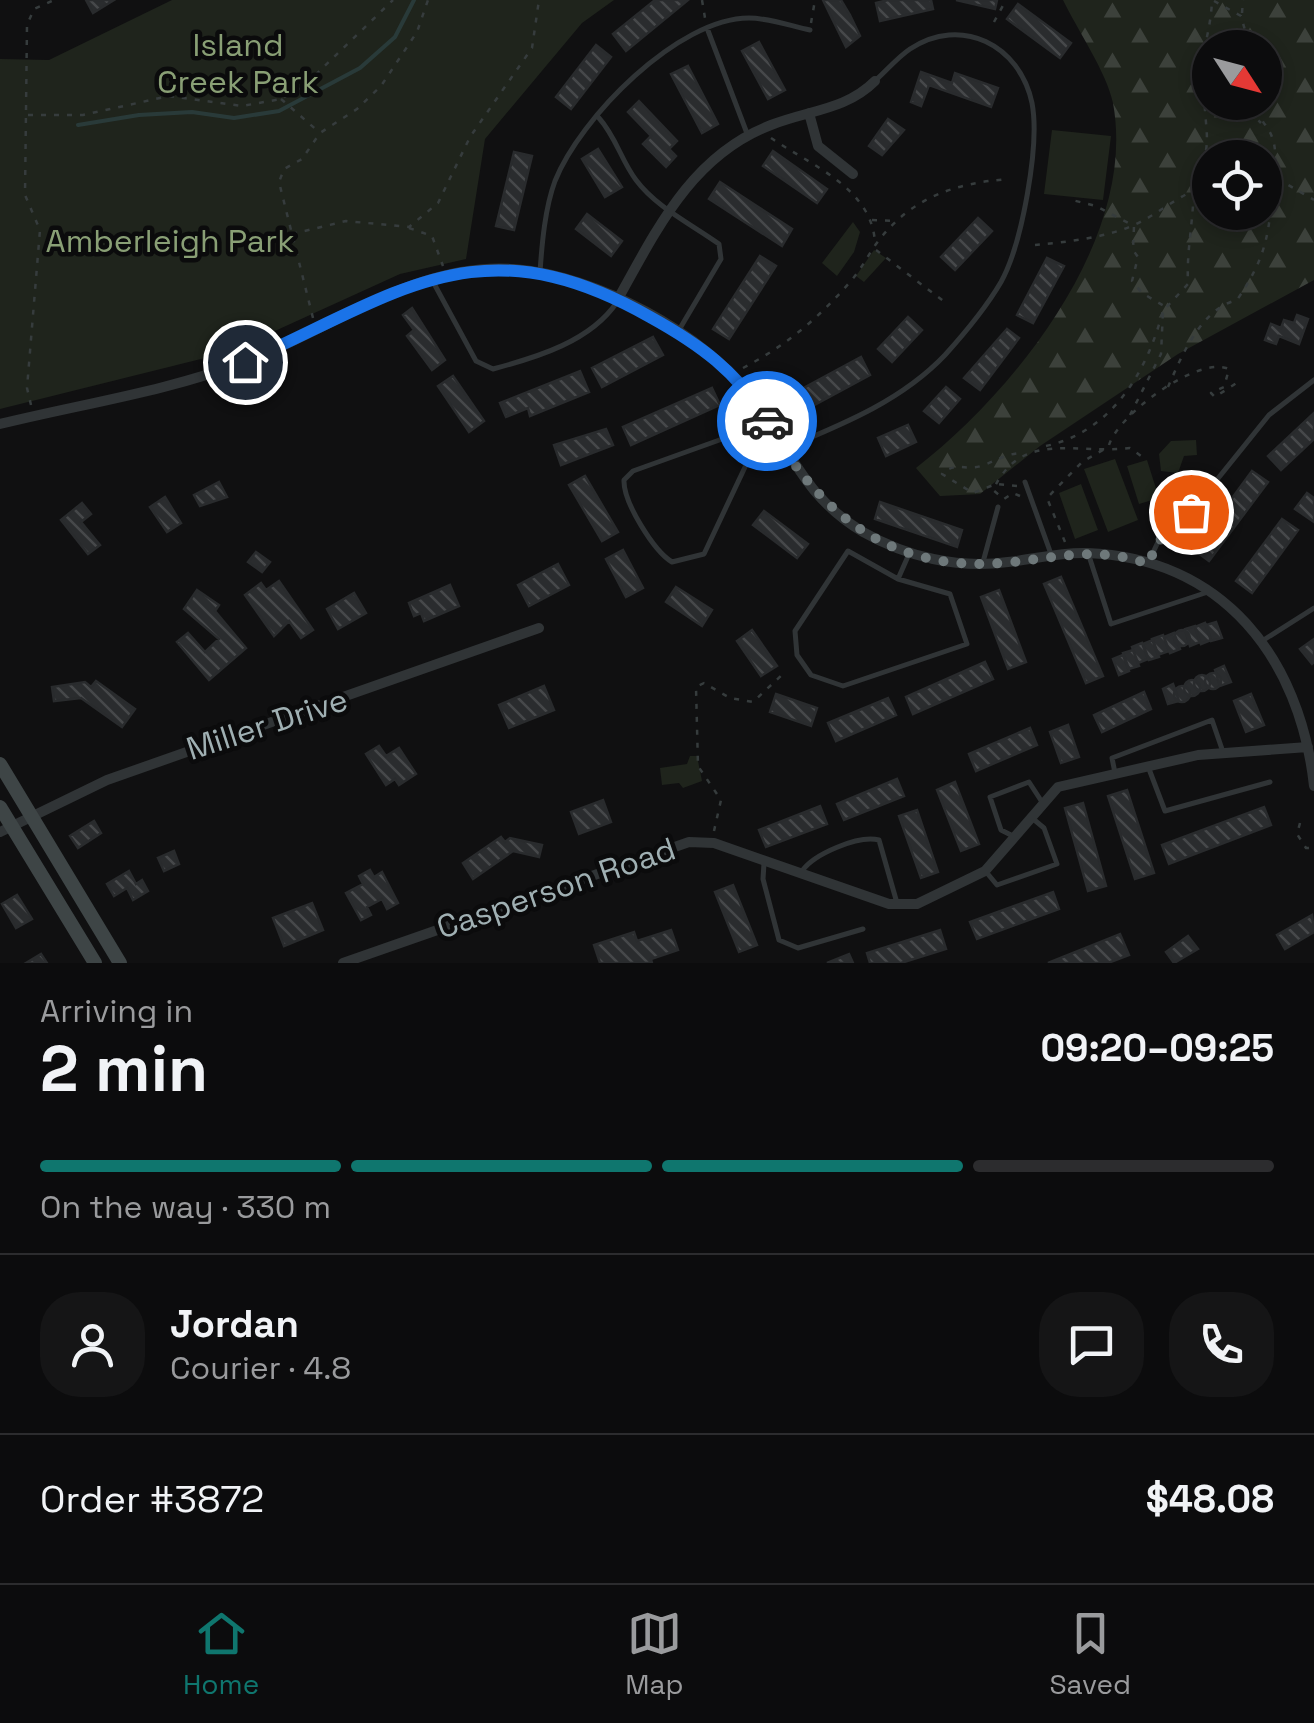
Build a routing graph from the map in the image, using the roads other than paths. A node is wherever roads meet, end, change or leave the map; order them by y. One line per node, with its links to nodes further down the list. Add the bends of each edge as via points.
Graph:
1 (707, 28): 2 (lane, via 748,18); 5 (lane, via 637,74); 6 (lane)
2 (810, 30)
3 (875, 81): 4 (street, via 856,99); 15 (lane, via 909,50 945,34 984,38 1014,62 1033,106 1023,220 1002,281 945,355 891,401)
4 (810, 112): 6 (street); 7 (street, via 818,146)
5 (599, 118): 8 (lane, via 616,137 632,176); 9 (lane, via 554,185)
6 (748, 136): 8 (street, via 710,162)
7 (853, 174)
8 (668, 209): 11 (street); 12 (lane, via 719,244 720,259)
9 (540, 272): 10 (street, via 488,269); 11 (street)
10 (431, 278): 11 (lane, via 476,361 493,369 601,325); 14 (street, via 245,362)
11 (618, 299): 12 (street)
12 (678, 333): 15 (street, via 738,380)
13 (1314, 380): 23 (lane, via 1269,415 1191,512 1158,542)
14 (0, 424)
15 (782, 449): 16 (lane); 19 (street, via 809,488 840,516)
16 (746, 466): 16 (lane, via 725,438 632,470 623,486 664,556 672,562 698,559)
17 (1024, 482): 21 (lane)
18 (998, 507): 22 (lane)
19 (909, 552): 22 (street); 24 (lane)
20 (1088, 553): 21 (street); 23 (street); 25 (lane, via 1111,624)
21 (1052, 555): 22 (street)
22 (982, 564)
23 (1148, 564): 25 (street)
24 (898, 579): 24 (lane, via 848,551 796,631 797,655 811,675 843,686 967,644 950,594)
25 (1209, 592): 28 (street)
26 (1314, 608): 28 (lane)
27 (539, 628): 38 (street, Miller Drive, via 107,780)
28 (1262, 641): 29 (street, via 1299,706)
29 (1311, 746): 30 (street); 35 (street)
30 (1223, 752): 32 (street); 33 (lane, via 1212,720 1112,758)
31 (0, 764): 38 (main road)
32 (1148, 766): 33 (street); 34 (lane, via 1165,811)
33 (1116, 776): 36 (street, via 1068,784)
34 (1270, 782)
35 (1314, 786)
36 (1042, 802): 39 (street); 41 (lane, via 1029,782 990,797 1001,830)
37 (0, 807): 40 (main road)
38 (31, 816): 40 (street, Miller Drive); 48 (main road)
39 (1031, 816): 41 (street); 43 (lane, via 1044,828 1058,864 998,885)
40 (6, 829): 47 (main road)
41 (1016, 838): 43 (street)
42 (764, 862): 44 (street); 46 (lane, via 779,940 798,948); 49 (street, Casperson Road, via 714,843 684,843)
43 (984, 871): 45 (street)
44 (800, 874): 45 (street); 45 (lane, via 809,860 868,838 880,840)
45 (898, 906)
46 (863, 929)
47 (96, 963)
48 (120, 963)
49 (343, 963)

